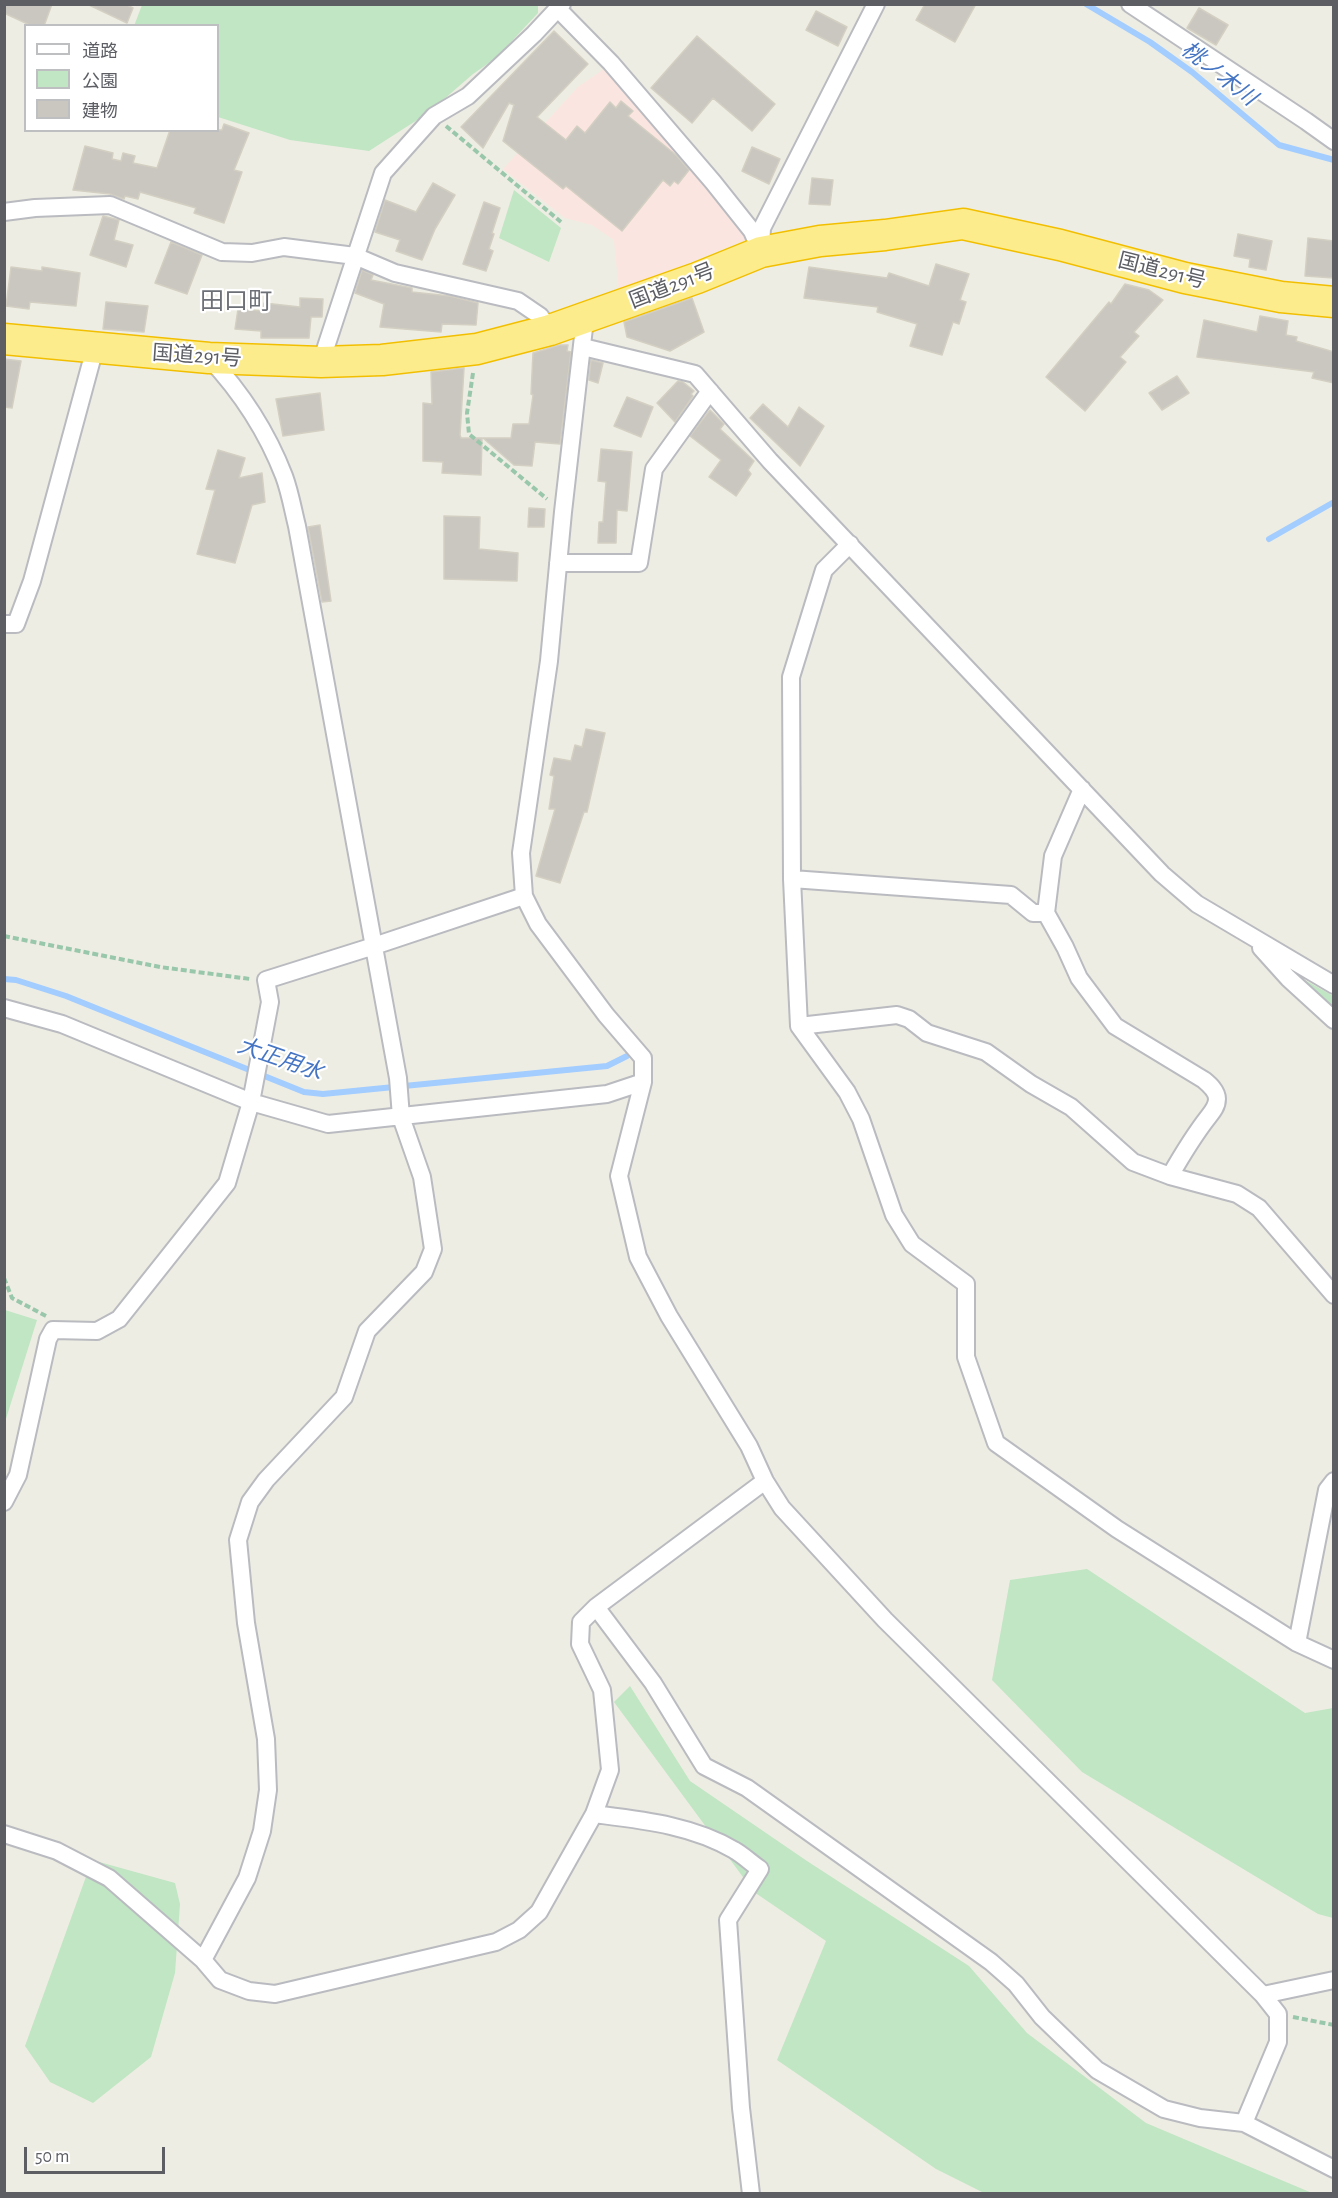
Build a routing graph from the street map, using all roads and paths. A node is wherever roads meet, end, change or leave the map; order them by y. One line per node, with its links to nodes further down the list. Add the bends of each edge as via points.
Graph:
1 (876, 4): 8 (street, via 762,228)
2 (1130, 4): 5 (street)
3 (560, 7): 4 (street, via 468,96); 8 (street, via 713,182 752,231)
4 (434, 116): 7 (path); 9 (street, via 383,173)
5 (1334, 141)
6 (4, 212): 9 (street, via 110,205 222,252 252,253 284,247)
7 (561, 222)
8 (760, 252): 10 (highway, 国道291号, via 963,224 1185,278 1281,297); 12 (highway, 国道291号)
9 (355, 255): 11 (street, via 395,273 518,301 540,316); 17 (street)
10 (1334, 302)
11 (550, 330): 12 (highway, 国道291号); 15 (highway, 国道291号)
12 (584, 333): 18 (street, via 695,374); 19 (street)
13 (4, 339): 14 (highway, 国道291号)
14 (95, 348): 16 (highway, 国道291号); 22 (street, via 33,581 16,624)
15 (477, 349): 17 (highway, 国道291号, via 382,360); 19 (path, via 467,413 468,434)
16 (209, 358): 17 (highway, 国道291号); 29 (street, via 232,381 285,477)
17 (321, 362)
18 (710, 391): 20 (street); 21 (street, via 654,469 639,563)
19 (563, 512): 21 (street)
20 (850, 544): 23 (street); 24 (street, via 824,570 791,677)
21 (558, 563): 25 (street, via 549,661 521,853)
22 (4, 624)
23 (1082, 789): 26 (street, via 1053,856); 27 (street, via 1162,874 1197,904)
24 (792, 879): 26 (street, via 1011,895 1033,913); 34 (street)
25 (524, 896): 29 (street); 35 (street, via 538,924 643,1058)
26 (1046, 914): 38 (street, via 1079,978 1108,1019 1204,1080 1216,1094 1214,1109)
27 (1246, 932): 31 (street); 33 (street)
28 (4, 936): 30 (path, via 160,967)
29 (375, 946): 30 (street); 37 (street)
30 (266, 980): 36 (street, via 270,1002)
31 (1334, 985)
32 (4, 1008): 36 (street, via 62,1024)
33 (1334, 1020)
34 (799, 1026): 38 (street, via 897,1015 909,1019 927,1033 986,1052 1071,1107 1133,1162); 46 (street, via 847,1092 861,1119 894,1215 912,1244 966,1284 966,1357 996,1443 1117,1529)
35 (643, 1082): 37 (street, via 608,1094); 42 (street, via 619,1176 638,1257)
36 (251, 1102): 37 (street, via 328,1124); 41 (street, via 227,1183 119,1319 98,1331)
37 (402, 1110): 50 (street, via 422,1178 433,1249 424,1272 367,1331 344,1397 250,1502 238,1540 246,1623 266,1739 268,1790 262,1831 247,1878)
38 (1170, 1176): 40 (street, via 1237,1194 1259,1208)
39 (4, 1278): 41 (path, via 12,1298 46,1316)
40 (1334, 1295)
41 (52, 1330): 44 (street, via 18,1475)
42 (765, 1481): 45 (street); 52 (street, via 782,1508 885,1620)
43 (1334, 1481): 46 (street, via 1327,1490)
44 (4, 1502)
45 (596, 1607): 48 (street, via 581,1622 580,1644 602,1690 610,1770); 55 (street, via 653,1683 704,1766 747,1788 991,1962 1097,2070 1164,2109)
46 (1297, 1643): 47 (street)
47 (1334, 1660)
48 (594, 1814): 50 (street, via 539,1912 519,1930 496,1941 275,1994 249,1991 220,1980); 57 (street, via 697,1833 734,1850 760,1869 728,1920)
49 (4, 1834): 50 (street, via 57,1851 109,1878)
50 (203, 1960)
51 (1334, 1980): 52 (street)
52 (1263, 1995): 53 (street)
53 (1278, 2014): 54 (path); 55 (street, via 1278,2042)
54 (1334, 2025)
55 (1244, 2123): 56 (street)
56 (1334, 2169)
57 (751, 2193)

